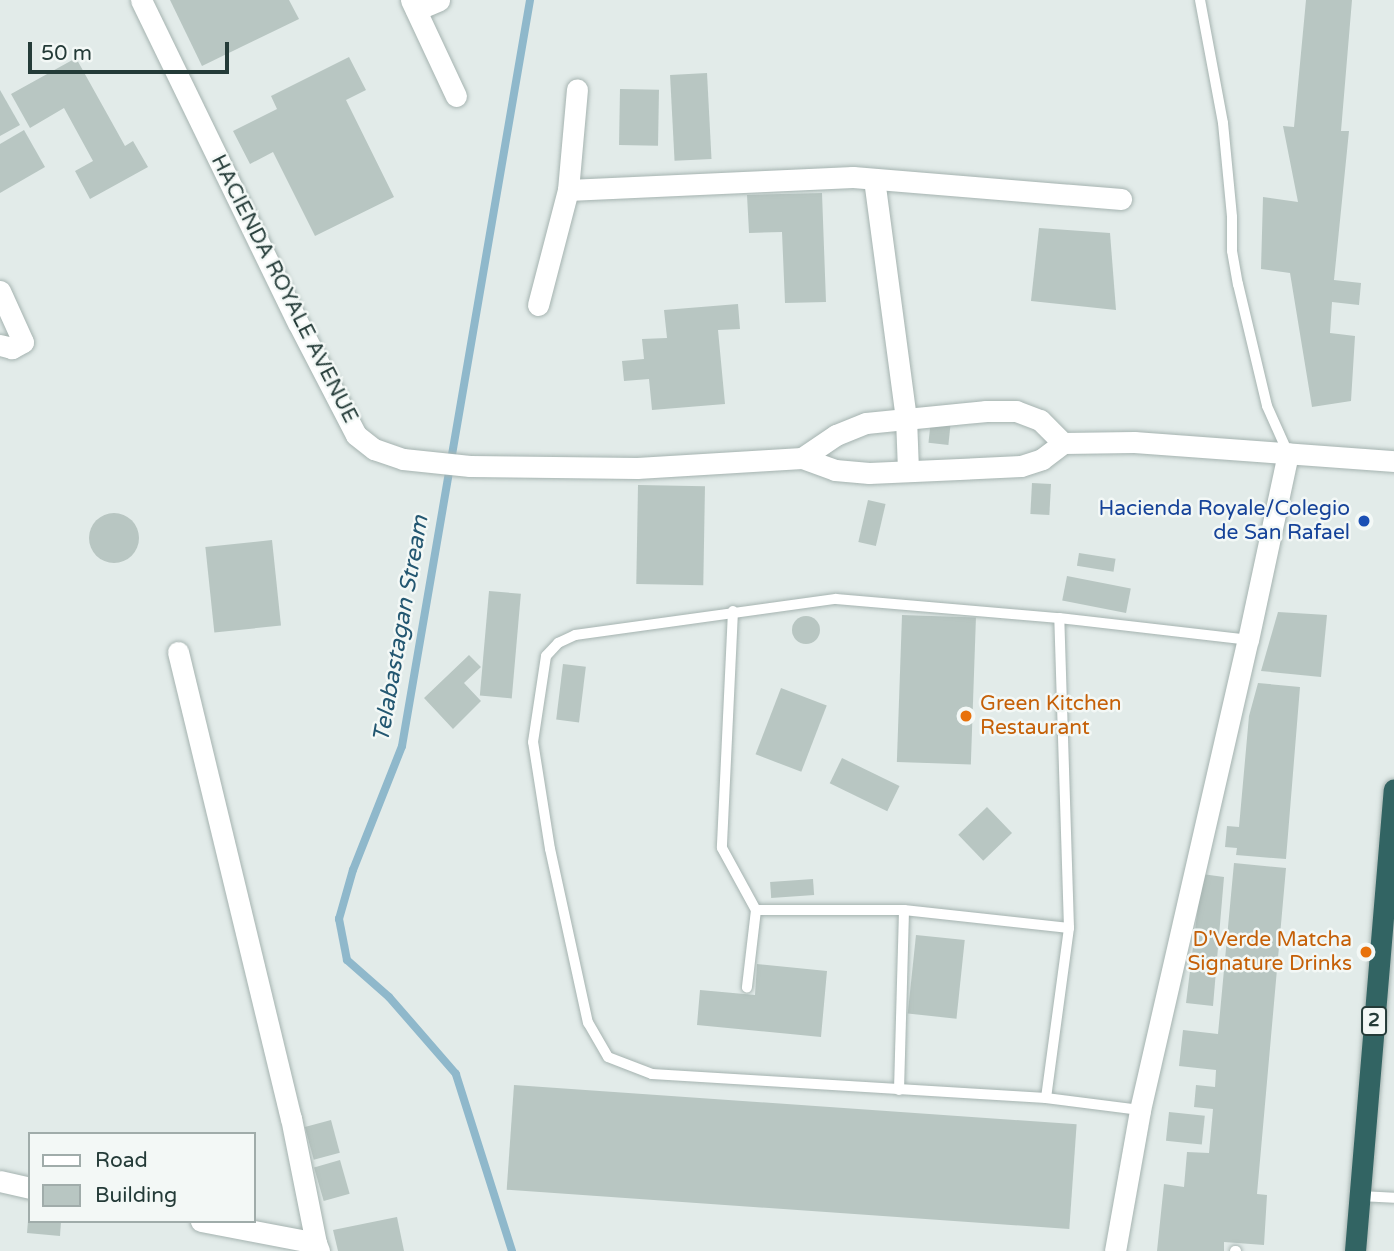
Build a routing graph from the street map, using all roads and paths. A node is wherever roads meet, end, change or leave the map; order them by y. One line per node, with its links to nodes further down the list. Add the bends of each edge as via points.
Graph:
1 (141, 0): 16 (street, HACIENDA ROYALE AVENUE, via 356,435 374,449 403,459 470,466 637,468)
2 (439, 0): 4 (street)
3 (1200, 0): 15 (lane, via 1223,123 1238,285 1267,406)
4 (414, 5): 6 (street)
5 (577, 89): 8 (street)
6 (456, 96)
7 (874, 179): 8 (street); 9 (street); 13 (street)
8 (568, 190): 11 (street)
9 (1121, 199)
10 (0, 291): 12 (street, via 23,342 12,348)
11 (538, 304)
12 (0, 345)
13 (906, 418): 14 (street, via 1016,411 1040,420); 16 (street, via 866,423 836,435); 18 (street)
14 (1063, 443): 15 (street, via 1134,442); 18 (street, HACIENDA ROYALE AVENUE, via 1042,459 1021,466)
15 (1287, 453): 17 (street); 21 (street)
16 (802, 458): 18 (street, HACIENDA ROYALE AVENUE, via 835,470)
17 (1394, 461)
18 (908, 471)
19 (733, 611): 20 (lane, via 836,598); 24 (lane, via 722,848); 28 (lane, via 575,635 558,643 547,656 533,742 550,849 589,1023 608,1057 652,1074)
20 (1059, 618): 21 (lane); 26 (lane)
21 (1248, 640): 30 (street)
22 (178, 652): 36 (street)
23 (1394, 790): 33 (highway, 2)
24 (756, 910): 25 (lane); 27 (lane)
25 (904, 910): 26 (lane); 28 (lane)
26 (1069, 928): 29 (lane)
27 (747, 987)
28 (899, 1090): 29 (lane)
29 (1046, 1098): 30 (lane)
30 (1140, 1110): 37 (street)
31 (0, 1181): 32 (street)
32 (28, 1188)
33 (1360, 1196): 34 (lane); 38 (highway, 2)
34 (1394, 1198)
35 (210, 1223): 36 (street)
36 (318, 1247)
37 (1115, 1251)
38 (1355, 1251)

